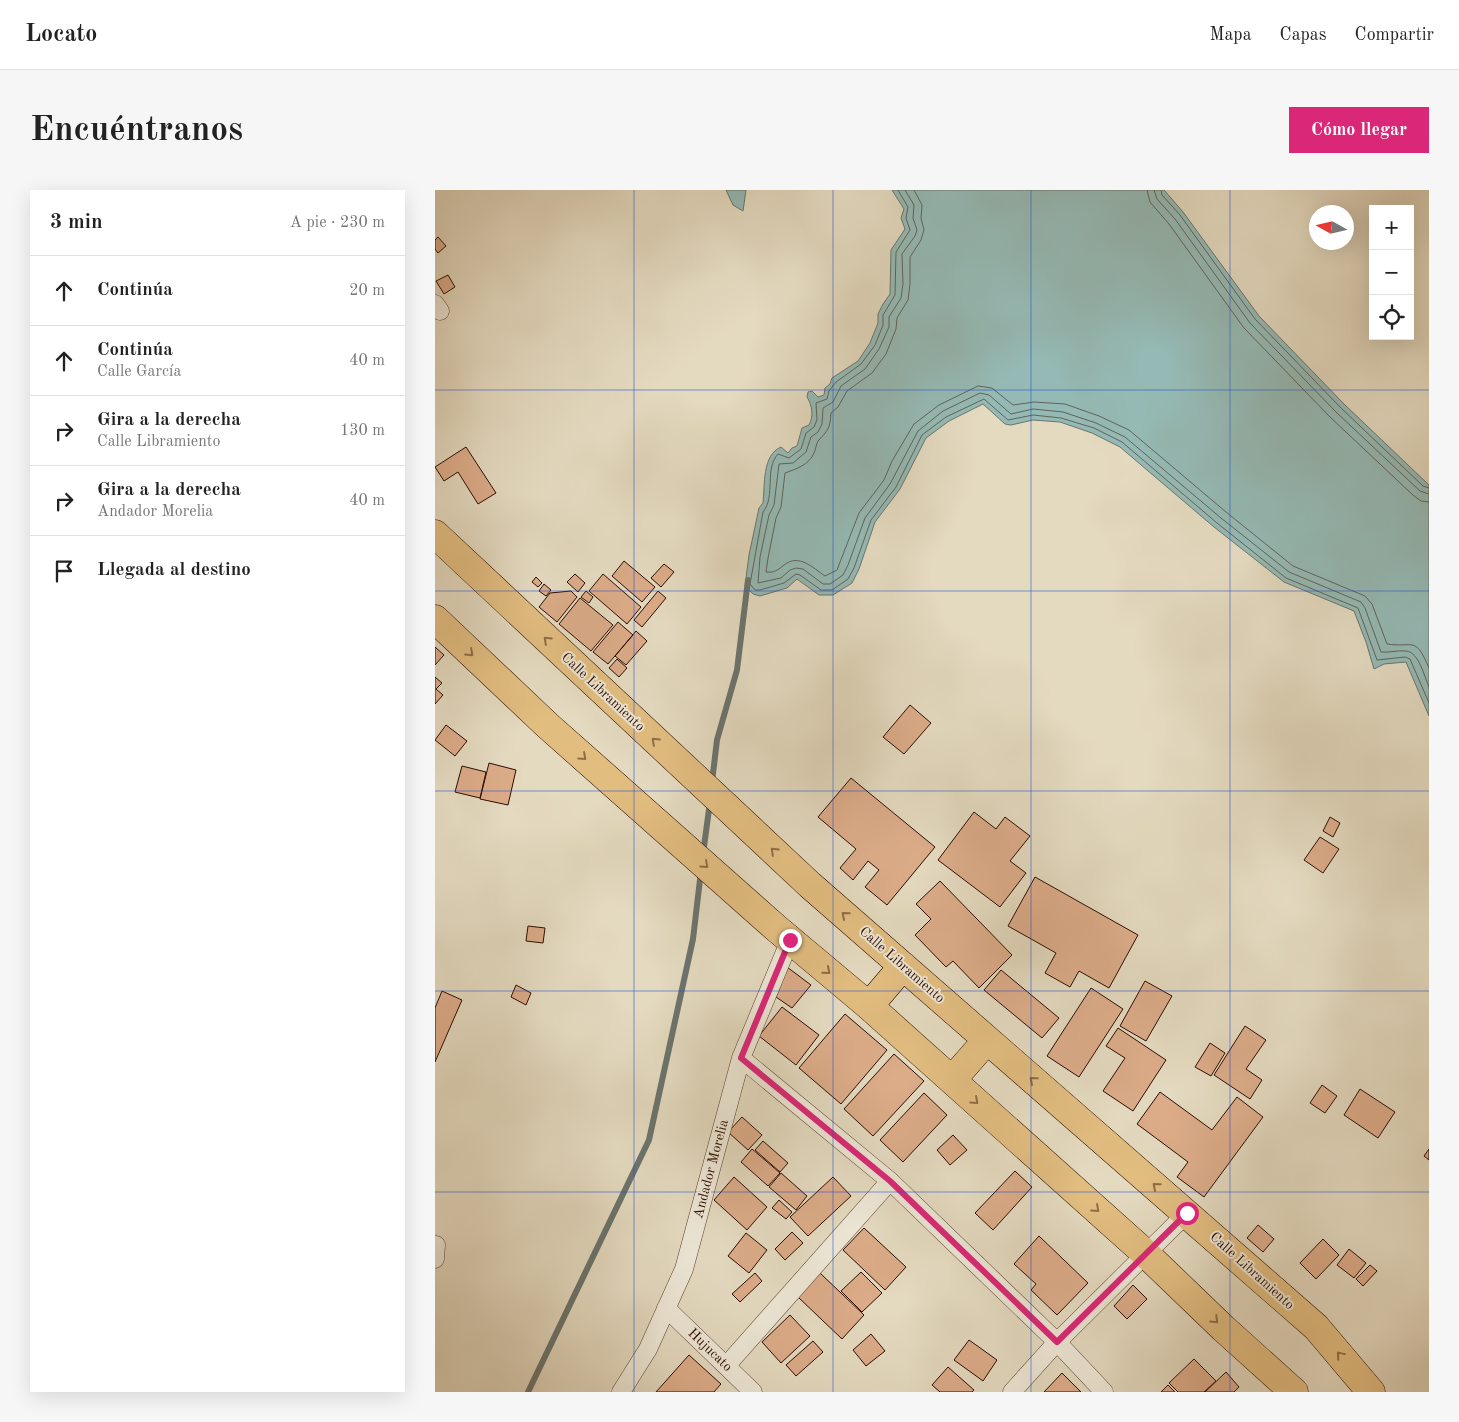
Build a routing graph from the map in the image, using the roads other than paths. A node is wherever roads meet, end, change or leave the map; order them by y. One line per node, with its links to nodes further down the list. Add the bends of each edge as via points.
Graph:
1 (435, 534): 4 (highway, Calle Libramiento, one-way to 1, via 810,885)
2 (435, 620): 3 (highway, one-way to 3, via 547,725)
3 (783, 934): 5 (highway, one-way to 5); 7 (street, Andador Morelia)
4 (903, 966): 5 (highway); 6 (highway, Calle Libramiento)
5 (869, 1006): 8 (highway)
6 (987, 1040): 8 (highway); 10 (highway, Calle Libramiento, one-way to 6)
7 (741, 1058): 9 (street); 12 (street, Andador Morelia, via 684,1269)
8 (952, 1080): 11 (highway, one-way to 11)
9 (890, 1181): 13 (street); 14 (street)
10 (1187, 1213): 11 (street); 20 (highway, Calle Libramiento, one-way to 10, via 1316,1327)
11 (1145, 1253): 13 (street); 19 (highway, one-way to 19)
12 (666, 1308): 14 (street, Hujucato); 15 (street, Andador Morelia, via 648,1349)
13 (1057, 1342): 17 (street); 18 (street)
14 (726, 1366): 16 (street, Hujucato)
15 (621, 1392)
16 (753, 1392)
17 (1012, 1392)
18 (1104, 1392)
19 (1294, 1392)
20 (1371, 1392)

